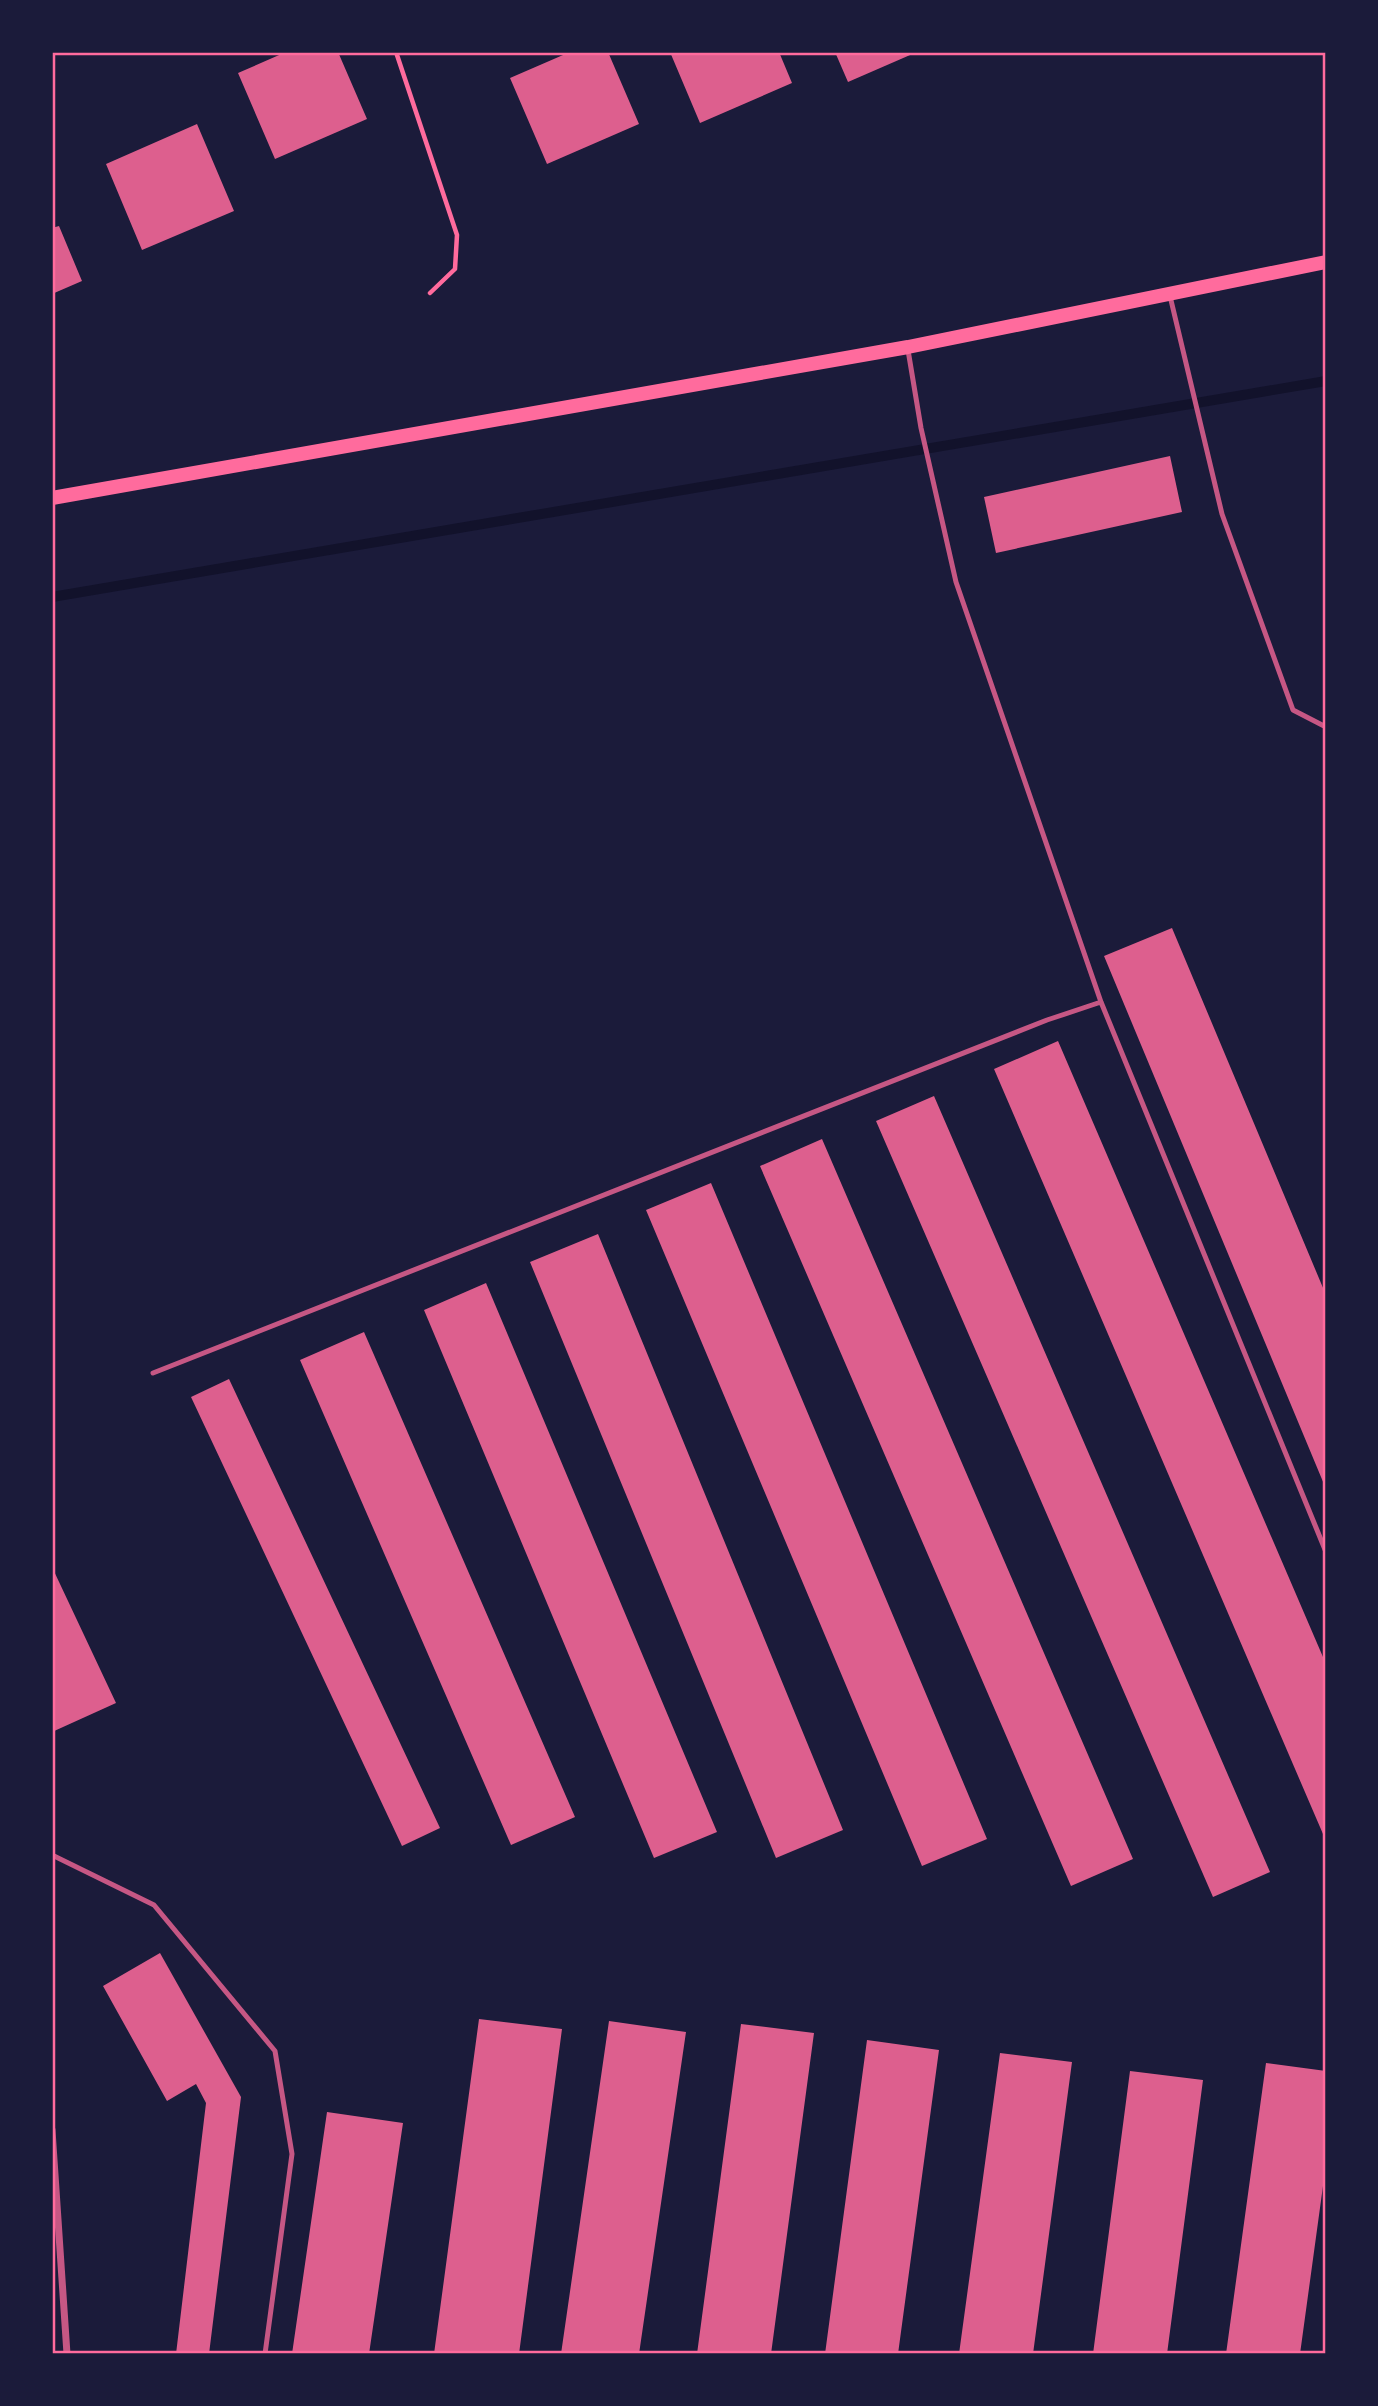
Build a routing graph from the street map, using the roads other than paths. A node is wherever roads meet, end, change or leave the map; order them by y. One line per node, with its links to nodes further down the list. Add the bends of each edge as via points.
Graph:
1 (1325, 262): 2 (main road)
2 (1170, 295): 3 (main road); 5 (lane, via 1222,514 1293,710)
3 (908, 347): 4 (main road); 6 (lane, via 956,582)
4 (52, 498)
5 (1325, 727)
6 (1101, 1002): 7 (lane); 8 (lane)
7 (153, 1373)
8 (1325, 1552)
9 (52, 1855): 12 (lane, via 154,1905 275,2051 292,2154)
10 (52, 2130): 11 (street)
11 (67, 2354)
12 (265, 2354)

